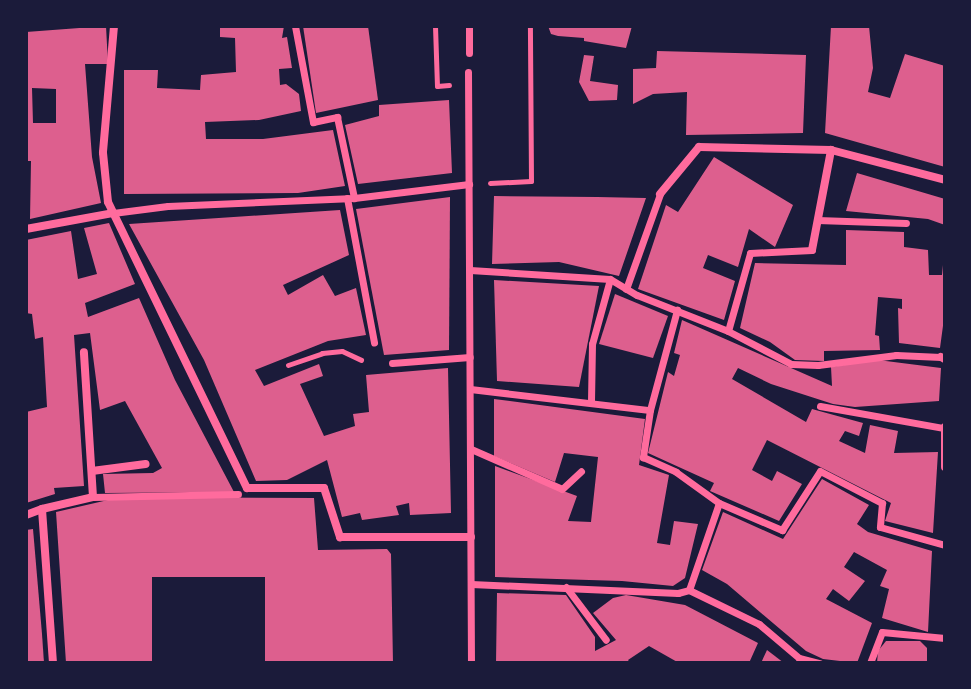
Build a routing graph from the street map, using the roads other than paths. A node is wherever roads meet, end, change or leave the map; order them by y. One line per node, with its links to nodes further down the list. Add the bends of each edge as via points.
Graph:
1 (114, 26): 11 (street, via 103,153)
2 (295, 26): 10 (street, via 313,122 337,117)
3 (469, 26): 4 (street)
4 (469, 53)
5 (468, 72): 8 (street)
6 (831, 150): 7 (street); 9 (street, via 699,147); 12 (street)
7 (945, 180)
8 (469, 184): 10 (street); 16 (street)
9 (660, 194): 18 (street)
10 (350, 198): 11 (street); 21 (street)
11 (113, 213): 14 (street); 41 (street, via 247,488 324,488 340,537)
12 (817, 220): 13 (street); 15 (street)
13 (906, 223)
14 (26, 229)
15 (812, 250): 20 (street, via 750,253)
16 (470, 270): 17 (street); 23 (street)
17 (610, 279): 18 (street); 27 (street, via 592,344)
18 (626, 289): 19 (street)
19 (677, 310): 20 (street); 29 (street)
20 (728, 331): 24 (street, via 791,364 896,355)
21 (374, 342)
22 (84, 352): 34 (street)
23 (470, 357): 25 (street); 26 (street)
24 (943, 358)
25 (392, 363)
26 (470, 389): 27 (street); 31 (street)
27 (591, 401): 29 (street)
28 (820, 406): 30 (street)
29 (650, 410): 38 (street, via 643,457 676,472)
30 (945, 428): 33 (street)
31 (471, 449): 35 (street, via 562,489); 41 (street)
32 (146, 464): 34 (street)
33 (945, 467)
34 (92, 471): 37 (street)
35 (581, 471)
36 (238, 494): 37 (street)
37 (93, 497): 39 (street)
38 (719, 503): 42 (street, via 782,530 820,471 882,503 880,527); 45 (street)
39 (42, 509): 40 (street); 48 (street)
40 (26, 515)
41 (471, 537): 43 (street)
42 (945, 545)
43 (471, 584): 44 (street); 49 (street)
44 (566, 587): 45 (street); 47 (street)
45 (689, 590): 50 (street, via 759,624 799,658)
46 (945, 638): 51 (street, via 882,632)
47 (606, 640)
48 (53, 663)
49 (471, 663)
50 (819, 663)
51 (870, 663)

